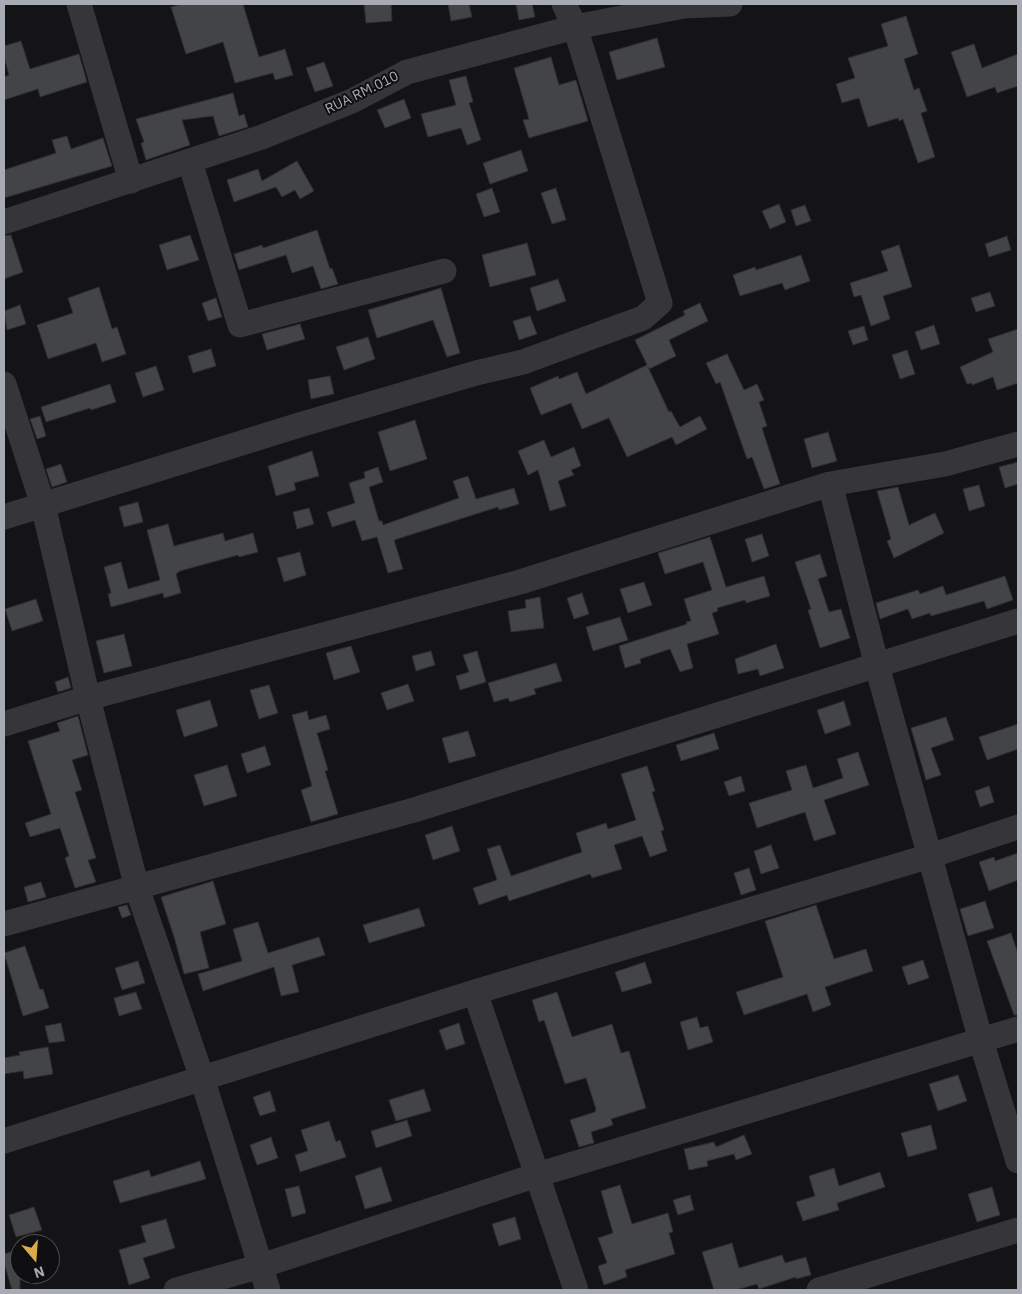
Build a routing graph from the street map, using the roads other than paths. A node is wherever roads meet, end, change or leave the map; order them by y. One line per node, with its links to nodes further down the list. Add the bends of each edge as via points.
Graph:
1 (79, 4): 6 (street)
2 (564, 4): 4 (street)
3 (730, 4): 4 (street, RUA RM.010, via 684,6)
4 (575, 26): 5 (street, RUA RM.010, via 407,72 352,101); 12 (street, via 660,303 643,318 524,362 296,426)
5 (190, 162): 6 (street, RUA RM.010); 8 (street, via 240,326)
6 (131, 181): 7 (street, RUA RM.010)
7 (4, 222)
8 (444, 271)
9 (4, 384): 12 (street)
10 (1018, 444): 11 (street, via 974,457)
11 (830, 484): 15 (street); 16 (street, via 520,582)
12 (43, 505): 13 (street); 16 (street)
13 (4, 517)
14 (1018, 621): 15 (street)
15 (877, 666): 19 (street); 20 (street, via 414,810)
16 (88, 698): 17 (street); 20 (street)
17 (4, 724)
18 (1018, 827): 19 (street)
19 (930, 856): 22 (street); 24 (street)
20 (136, 888): 21 (street); 25 (street)
21 (4, 924)
22 (475, 992): 25 (street); 28 (street)
23 (1018, 1029): 24 (street)
24 (981, 1041): 27 (street); 28 (street)
25 (202, 1078): 26 (street); 30 (street)
26 (4, 1141)
27 (1018, 1161)
28 (537, 1175): 30 (street); 33 (street)
29 (1018, 1230): 34 (street)
30 (261, 1266): 31 (street); 32 (street)
31 (176, 1290)
32 (268, 1290)
33 (576, 1290)
34 (819, 1290)

